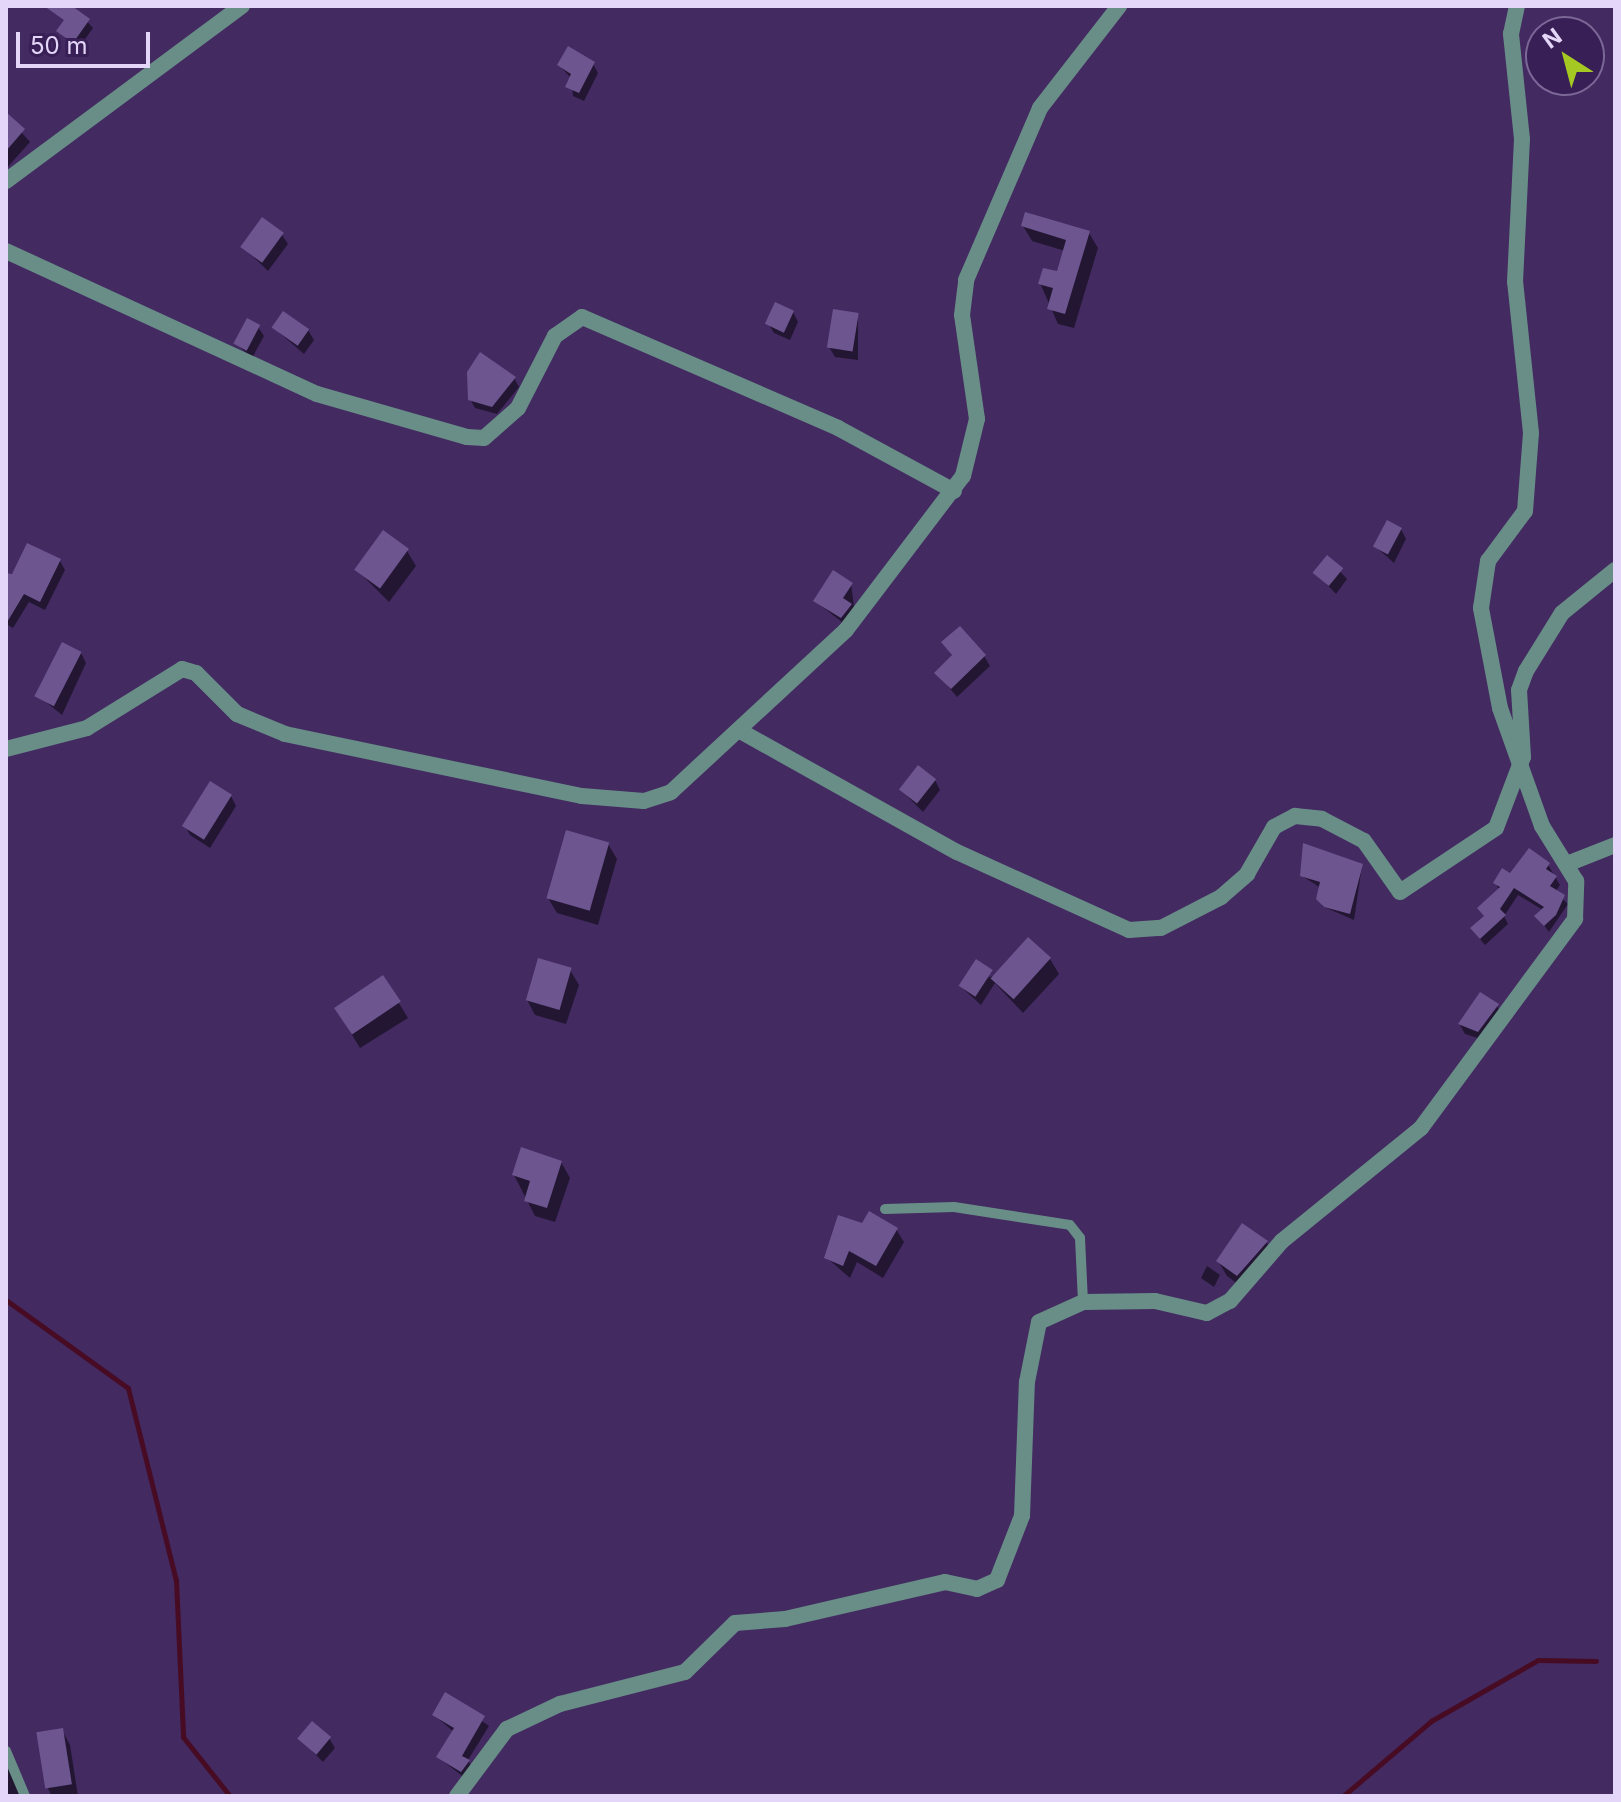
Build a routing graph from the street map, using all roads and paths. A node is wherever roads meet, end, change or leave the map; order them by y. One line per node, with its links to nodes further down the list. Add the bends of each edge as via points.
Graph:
1 (242, 6): 4 (street)
2 (1119, 6): 6 (street, via 1040,108 966,280 962,315 977,419 973,450)
3 (1517, 6): 10 (street, via 1511,34 1522,139 1515,282 1531,433 1525,511 1488,561 1481,596 1495,690)
4 (6, 181)
5 (6, 251): 6 (street, via 317,394 467,437 484,438 518,408 555,336 582,317 838,428)
6 (954, 491): 8 (street, via 878,594)
7 (1615, 570): 10 (street, via 1562,613 1526,671 1519,690)
8 (742, 732): 9 (street, via 671,792 631,802 285,734 237,714 196,673 182,669 87,728); 10 (street, via 957,852 1140,931 1221,897 1247,874 1274,827 1295,816 1322,819 1353,835 1370,849 1390,888 1415,888 1496,828)
9 (6, 749)
10 (1523, 757): 12 (street, via 1542,826)
11 (1615, 845): 12 (street)
12 (1567, 864): 14 (street, via 1580,895 1575,919 1435,1112 1282,1241 1239,1295 1207,1313 1155,1301)
13 (885, 1209): 14 (lane, via 954,1207 1070,1225 1080,1238)
14 (1083, 1302): 17 (street, via 1056,1309 1035,1329 1022,1516 997,1580 977,1589 945,1582 727,1626 685,1672 560,1704 507,1729)
15 (6, 1751): 16 (lane)
16 (25, 1796)
17 (457, 1796)

